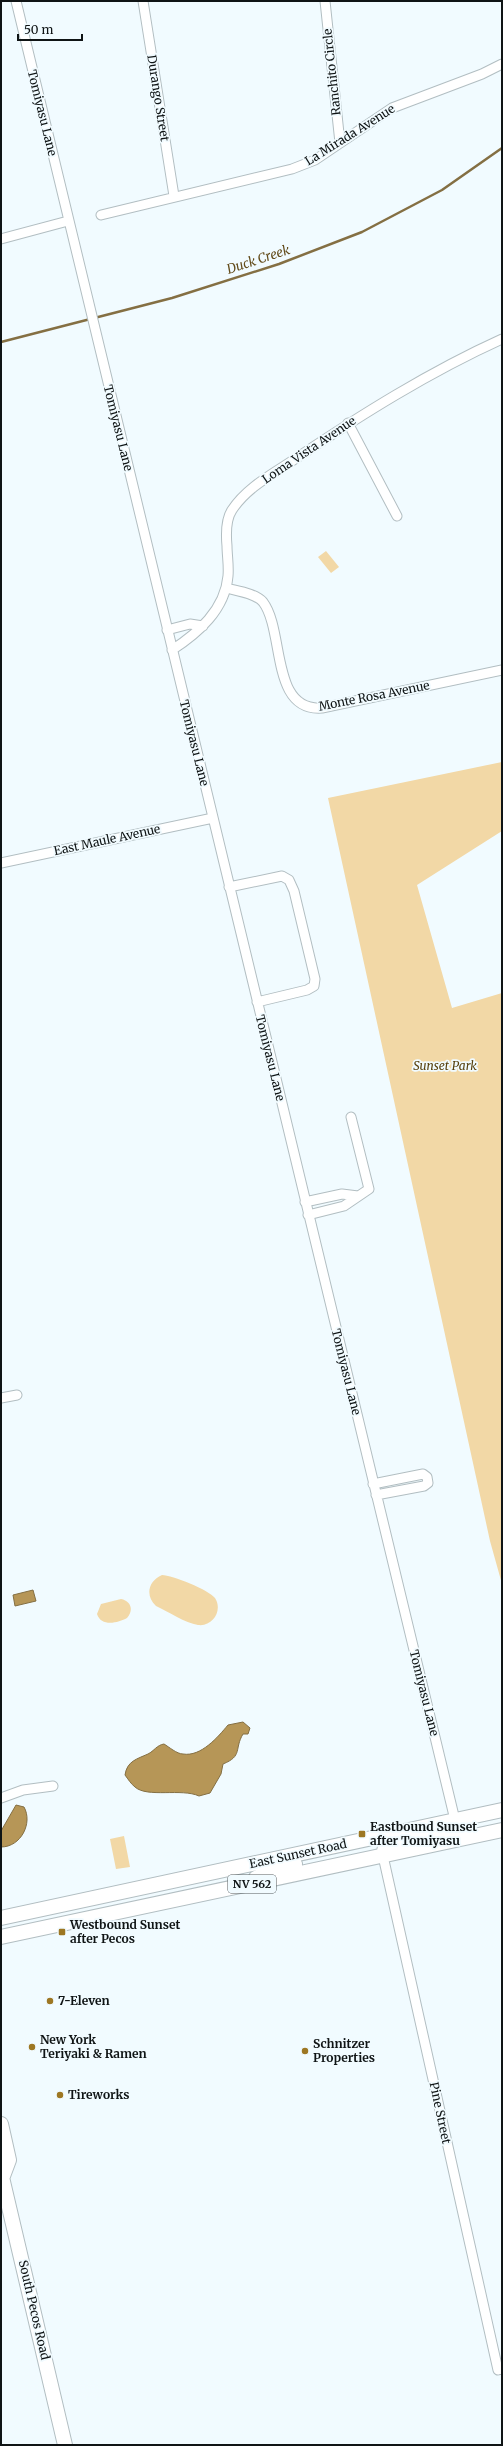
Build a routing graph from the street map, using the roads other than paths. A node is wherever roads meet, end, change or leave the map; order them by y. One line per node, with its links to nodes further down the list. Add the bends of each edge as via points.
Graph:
1 (16, 1): 8 (street, Tomiyasu Lane)
2 (143, 1): 6 (street, Durango Street)
3 (325, 1): 5 (street, Ranchito Circle)
4 (502, 64): 5 (street, La Mirada Avenue, via 392,108)
5 (340, 143): 6 (street, La Mirada Avenue, via 315,160 292,169)
6 (174, 196): 7 (street, La Mirada Avenue)
7 (101, 215)
8 (68, 221): 9 (street); 15 (street, Tomiyasu Lane)
9 (1, 239)
10 (502, 339): 11 (street, Loma Vista Avenue, via 463,357)
11 (348, 423): 12 (street); 13 (street, Loma Vista Avenue, via 245,493 231,512 226,535)
12 (397, 516)
13 (226, 588): 14 (street, Loma Vista Avenue, via 222,599); 17 (street, Monte Rosa Avenue, via 255,596 263,602 273,627 288,691 305,706 322,708)
14 (203, 626): 15 (street, via 190,624); 16 (street, Loma Vista Avenue, via 194,636)
15 (167, 630): 16 (street, Tomiyasu Lane)
16 (172, 650): 18 (street, Tomiyasu Lane)
17 (502, 670)
18 (212, 818): 19 (street, East Maule Avenue); 20 (street, Tomiyasu Lane)
19 (1, 863)
20 (229, 887): 21 (street, Tomiyasu Lane); 21 (street, via 282,876 289,880 294,891 315,979 314,986)
21 (257, 1002): 24 (street, Tomiyasu Lane)
22 (351, 1117): 23 (street, via 369,1189)
23 (358, 1196): 24 (street, via 342,1194); 25 (street, via 344,1206)
24 (305, 1202): 25 (street, Tomiyasu Lane)
25 (308, 1215): 28 (street, Tomiyasu Lane)
26 (18, 1395): 27 (street)
27 (1, 1398)
28 (373, 1484): 29 (street, Tomiyasu Lane); 29 (street, via 422,1474 427,1477 428,1483 424,1486)
29 (376, 1495): 33 (street, Tomiyasu Lane)
30 (53, 1786): 31 (street, via 22,1790)
31 (1, 1798)
32 (502, 1810): 33 (main road, East Sunset Road / NV 562)
33 (455, 1820): 35 (main road, East Sunset Road / NV 562); 36 (main road, via 456,1825 452,1830 385,1847)
34 (502, 1830): 36 (main road, East Sunset Road / NV 562)
35 (378, 1836): 37 (main road, East Sunset Road / NV 562); 38 (main road, via 308,1861 269,1870 256,1878)
36 (383, 1856): 38 (main road, East Sunset Road / NV 562); 44 (street, Pine Street)
37 (254, 1864): 39 (main road, via 242,1875 187,1888); 40 (main road, East Sunset Road / NV 562)
38 (258, 1883): 39 (main road, East Sunset Road / NV 562)
39 (153, 1904): 41 (main road, East Sunset Road / NV 562)
40 (1, 1918)
41 (1, 1937)
42 (1, 2124): 43 (main road, South Pecos Road, via 9,2160)
43 (2, 2174): 45 (main road, South Pecos Road)
44 (500, 2370)
45 (65, 2445)

